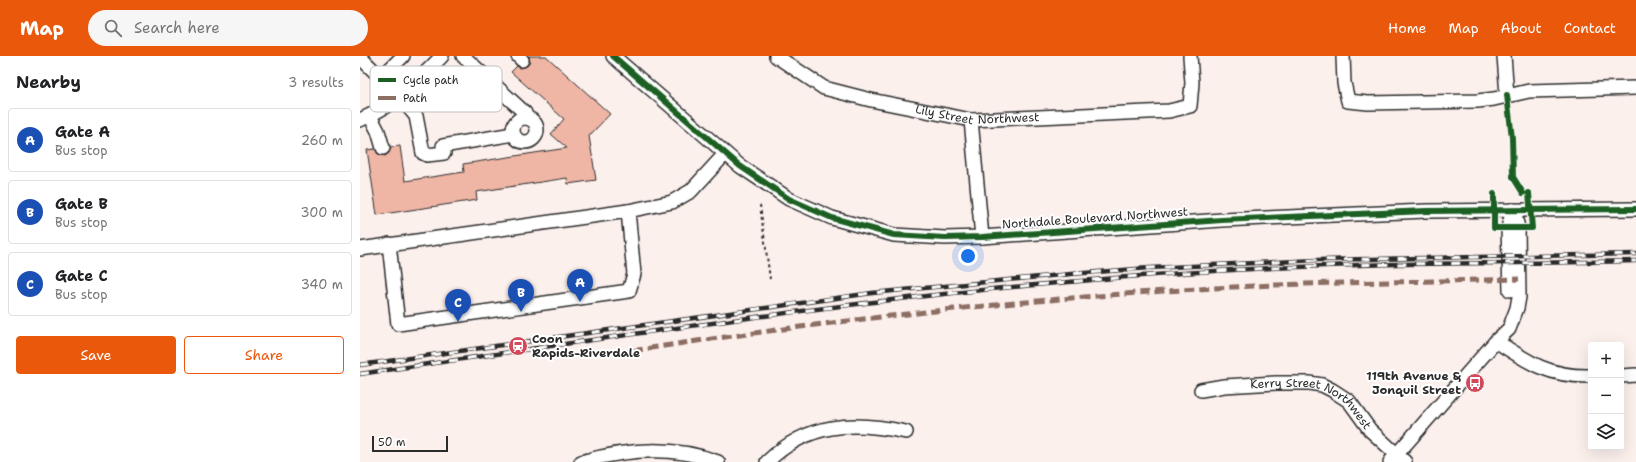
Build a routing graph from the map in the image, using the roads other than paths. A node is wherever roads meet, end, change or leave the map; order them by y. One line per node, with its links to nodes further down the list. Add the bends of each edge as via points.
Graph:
1 (403, 56): 10 (street)
2 (442, 56): 11 (street)
3 (463, 56): 12 (street)
4 (613, 56): 24 (street, Northdale Boulevard Northwest)
5 (776, 56): 21 (street, Lily Street Northwest, via 824,88)
6 (1190, 56): 21 (street, Lily Street Northwest, via 1190,106 1169,110)
7 (1343, 56): 16 (street, via 1344,84 1348,101 1478,101)
8 (1504, 56): 16 (street)
9 (360, 58): 13 (street)
10 (393, 66)
11 (432, 66)
12 (474, 66)
13 (370, 68)
14 (1636, 88): 16 (street, via 1529,90)
15 (502, 92): 20 (street, via 525,113)
16 (1507, 95)
17 (374, 112): 19 (street)
18 (413, 112): 22 (street, via 416,116 423,152 427,155 444,153 443,146)
19 (365, 118): 23 (street, via 378,131)
20 (526, 118): 22 (street, via 516,123); 22 (street, via 535,125 533,139 522,142)
21 (971, 120): 28 (street)
22 (513, 134)
23 (383, 148)
24 (725, 154): 27 (street, via 691,191 672,202); 28 (street, Northdale Boulevard Northwest, via 789,199 832,218 894,235)
25 (1636, 209): 26 (street, Northdale Boulevard Northwest)
26 (1513, 210): 28 (street, Northdale Boulevard Northwest, via 1222,220); 31 (street, via 1508,228 1510,296)
27 (628, 211): 29 (street); 29 (street, via 634,274 629,291 398,324)
28 (982, 237)
29 (389, 244): 30 (street)
30 (360, 248)
31 (1496, 341): 33 (street, via 1522,358 1553,373); 37 (street)
32 (1636, 375): 34 (street)
33 (1588, 376)
34 (1624, 376)
35 (1201, 390): 37 (street, Kerry Street Northwest, via 1276,383 1322,385 1349,401 1365,424)
36 (906, 432): 40 (street, via 857,425 819,430 785,447)
37 (1397, 460)
38 (581, 462): 39 (street, via 629,453 665,450 701,455)
39 (718, 462)
40 (768, 462)

